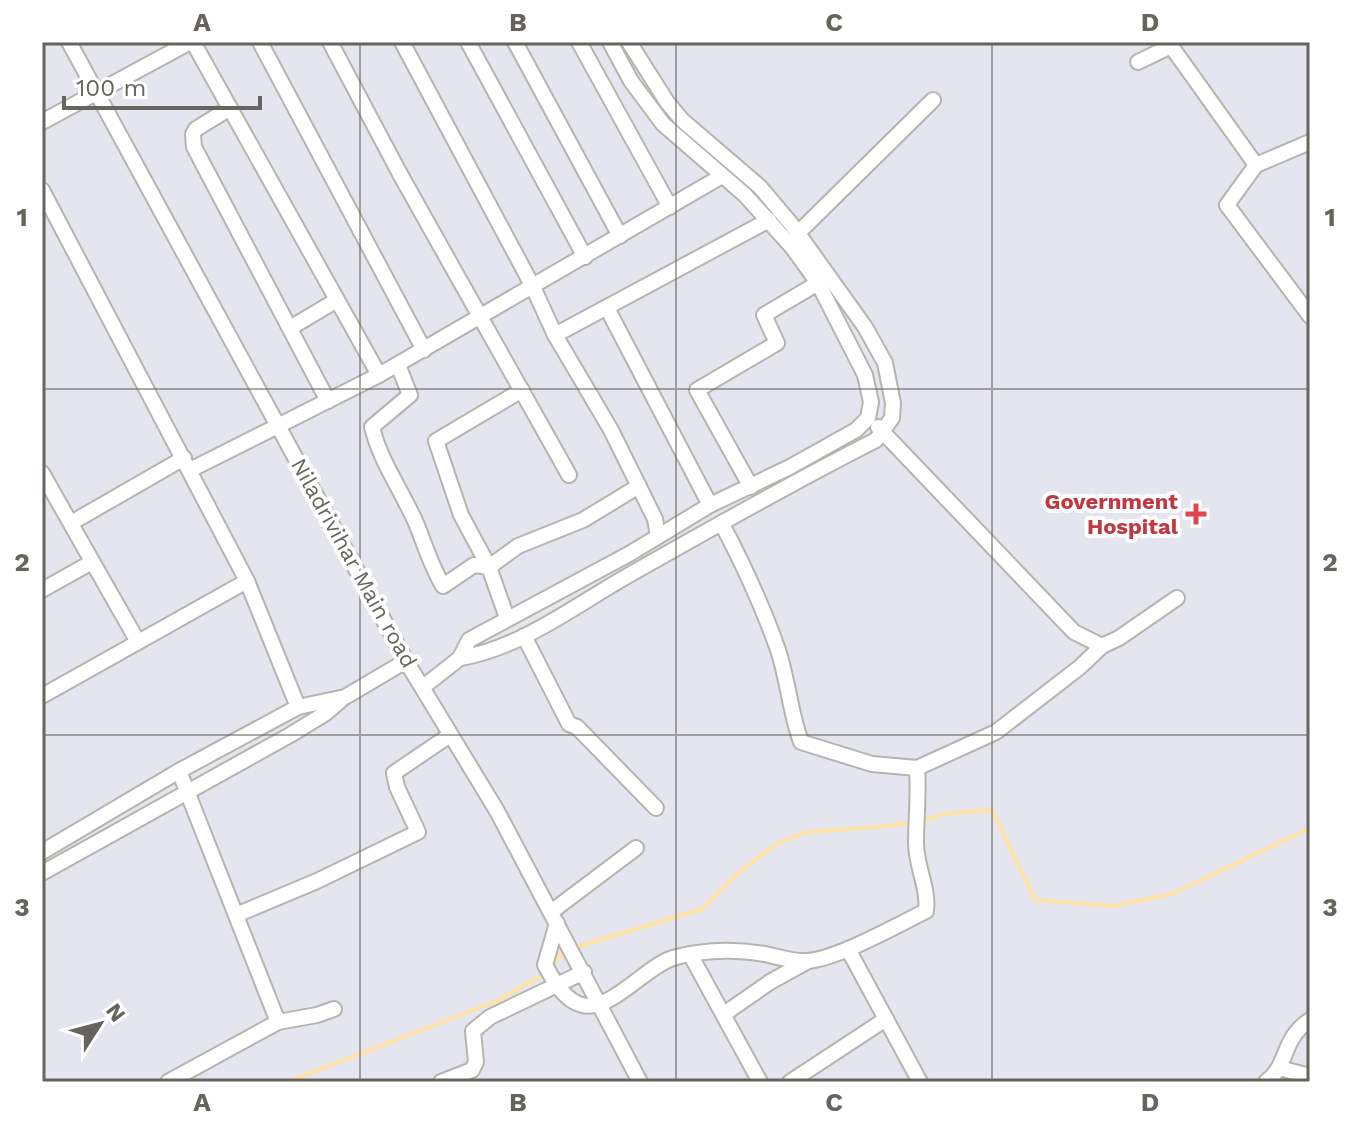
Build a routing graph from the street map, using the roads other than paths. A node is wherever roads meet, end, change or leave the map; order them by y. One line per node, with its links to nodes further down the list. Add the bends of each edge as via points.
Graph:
1 (69, 42): 12 (street, Niladrivihar Main road)
2 (191, 42): 12 (street); 14 (street)
3 (260, 42): 33 (street)
4 (330, 42): 30 (street)
5 (402, 42): 26 (street)
6 (468, 42): 24 (street)
7 (515, 42): 23 (street)
8 (579, 42): 20 (street)
9 (610, 42): 18 (street, via 663,124)
10 (629, 42): 22 (street, via 682,120 760,187)
11 (1138, 62): 17 (street, via 1171,46)
12 (97, 93): 15 (street); 39 (street, Niladrivihar Main road)
13 (933, 100): 22 (street)
14 (230, 108): 27 (street); 31 (street, via 196,129 194,147)
15 (42, 122)
16 (1309, 147): 17 (street)
17 (1256, 165): 29 (street, via 1227,205)
18 (722, 176): 20 (street); 21 (street)
19 (42, 190): 41 (street)
20 (670, 207): 23 (street)
21 (769, 220): 25 (street); 28 (street)
22 (798, 233): 40 (street, via 885,363 893,403)
23 (620, 236): 24 (street)
24 (585, 257): 26 (street)
25 (818, 283): 38 (street, via 865,375 871,402); 45 (street, via 764,315 777,343 697,390)
26 (533, 287): 30 (street); 32 (street)
27 (337, 300): 31 (street); 35 (street)
28 (607, 308): 32 (street); 46 (street)
29 (1310, 316)
30 (481, 318): 33 (street); 36 (street)
31 (290, 328): 37 (street)
32 (555, 335): 44 (street)
33 (424, 350): 34 (street)
34 (398, 365): 35 (street); 51 (street, via 410,395 372,427 376,444 443,586 474,565)
35 (379, 375): 37 (street)
36 (522, 390): 42 (street); 51 (street, via 436,441 461,515)
37 (328, 401): 39 (street)
38 (868, 418): 40 (street); 45 (street, via 856,430)
39 (278, 425): 41 (street); 60 (street, Niladrivihar Main road)
40 (883, 432): 48 (street); 58 (street, via 1074,632)
41 (187, 464): 47 (street); 52 (street)
42 (569, 475)
43 (44, 480): 47 (street)
44 (639, 486): 49 (street); 51 (street, via 583,520 518,546)
45 (751, 487): 46 (street)
46 (710, 505): 49 (street)
47 (71, 523): 50 (street)
48 (722, 524): 56 (street); 66 (street, via 779,652 801,742 872,764)
49 (658, 536): 55 (street)
50 (92, 562): 53 (street); 57 (street)
51 (489, 567): 55 (street)
52 (247, 581): 57 (street); 64 (street)
53 (42, 590)
54 (1177, 598): 58 (street)
55 (507, 618): 59 (street, via 469,640)
56 (524, 636): 59 (street, via 482,655); 69 (street, via 569,724)
57 (138, 642): 62 (street)
58 (1102, 646): 66 (street, via 996,732)
59 (460, 658): 61 (street)
60 (406, 661): 61 (street, Niladrivihar Main road); 63 (street)
61 (423, 687): 65 (street, Niladrivihar Main road)
62 (42, 696)
63 (345, 697): 64 (street); 68 (street, via 290,735)
64 (298, 707): 67 (street)
65 (450, 735): 73 (street, via 394,773 418,832); 74 (street, Niladrivihar Main road)
66 (917, 768): 75 (street, via 918,859 926,911)
67 (179, 771): 68 (street); 71 (street)
68 (187, 791): 72 (street); 73 (street)
69 (656, 808)
70 (636, 848): 74 (street)
71 (42, 852)
72 (42, 873)
73 (236, 915): 85 (street)
74 (554, 917): 78 (street, Niladrivihar Main road); 79 (street, via 545,965)
75 (848, 949): 77 (street); 83 (street)
76 (690, 954): 77 (street, via 751,952); 80 (street, via 669,959); 82 (street)
77 (808, 961): 82 (street)
78 (582, 969): 79 (street); 80 (street, Niladrivihar Main road)
79 (557, 985): 80 (street, via 581,1005); 89 (street, via 478,1025 473,1031 472,1070)
80 (601, 1004): 90 (street, Niladrivihar Main road)
81 (334, 1009): 85 (street)
82 (724, 1014): 91 (street)
83 (886, 1019): 92 (street); 93 (street)
84 (1310, 1020): 86 (street, via 1288,1041)
85 (278, 1022): 88 (street)
86 (1279, 1068): 87 (street); 94 (street)
87 (1307, 1078)
88 (168, 1082)
89 (441, 1082)
90 (640, 1082)
91 (760, 1082)
92 (790, 1082)
93 (920, 1082)
94 (1266, 1082)

